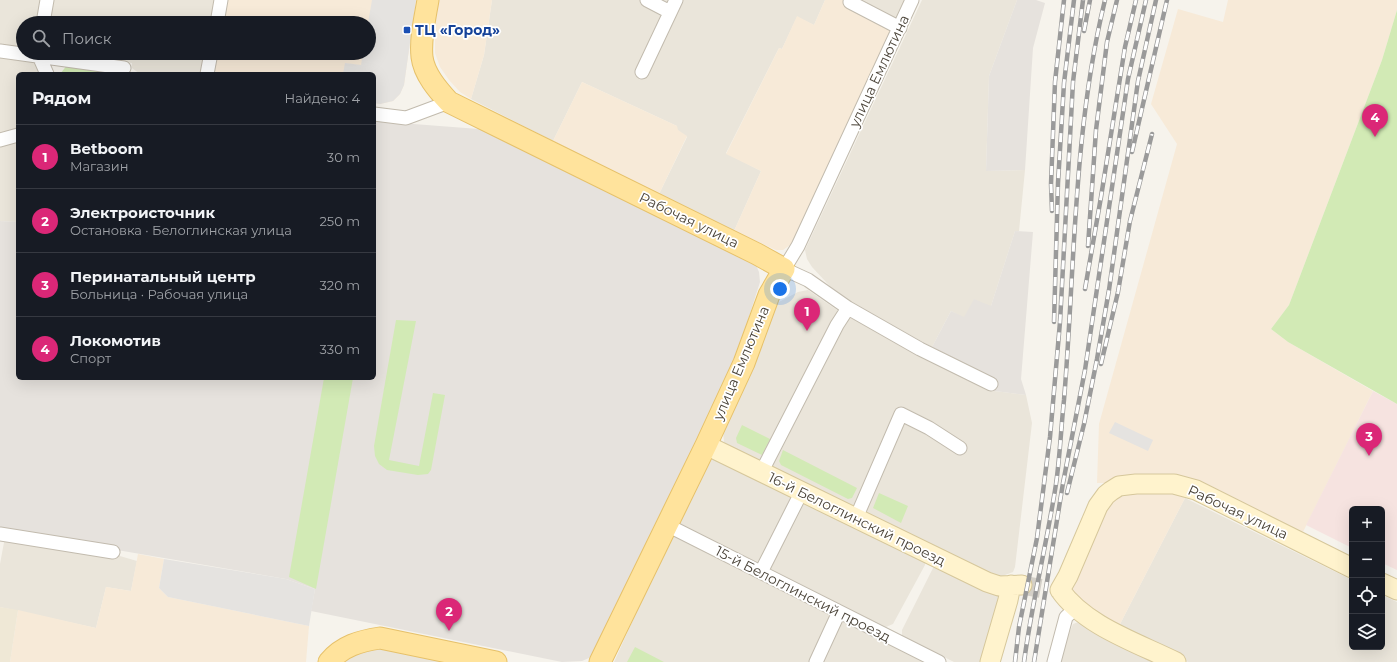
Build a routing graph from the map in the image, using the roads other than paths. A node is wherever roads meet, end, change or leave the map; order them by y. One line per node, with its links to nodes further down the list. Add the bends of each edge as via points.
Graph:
1 (47, 0): 8 (street)
2 (221, 0): 9 (street)
3 (428, 0): 20 (main road, via 422,57 436,88)
4 (648, 0): 7 (street)
5 (912, 0): 10 (street, улица Емлютина)
6 (850, 2): 10 (street)
7 (673, 6): 19 (street)
8 (44, 16)
9 (218, 16)
10 (900, 28): 24 (street, улица Емлютина, via 798,246)
11 (0, 51): 12 (street)
12 (16, 52)
13 (41, 60): 17 (street)
14 (75, 60): 16 (street)
15 (210, 60): 18 (street)
16 (124, 68)
17 (46, 72)
18 (207, 72)
19 (642, 72)
20 (449, 102): 21 (street, via 406,118); 24 (main road, Рабочая улица)
21 (376, 114)
22 (16, 136): 23 (street)
23 (0, 140)
24 (784, 269): 25 (street, Рабочая улица, via 808,280); 27 (main road, улица Емлютина, via 769,295 744,363)
25 (848, 308): 26 (street, Рабочая улица, via 920,349); 29 (street)
26 (991, 384)
27 (706, 445): 29 (street, 16-й Белоглинский проезд); 32 (main road, улица Емлютина)
28 (960, 448): 31 (street, via 901,414)
29 (762, 472): 30 (street, 16-й Белоглинский проезд)
30 (802, 491): 31 (street, 16-й Белоглинский проезд); 36 (street)
31 (856, 518): 46 (street, 16-й Белоглинский проезд, via 987,582 999,586 1016,585 1008,600)
32 (667, 525): 36 (street, 15-й Белоглинский проезд); 43 (main road, улица Емлютина)
33 (0, 534): 34 (street)
34 (113, 552)
35 (1349, 566): 39 (street, Рабочая улица, via 1196,490 1174,484 1119,486 1106,495 1098,506 1068,576 1055,590)
36 (761, 572): 40 (street, 15-й Белоглинский проезд)
37 (1385, 584): 38 (street)
38 (1397, 590)
39 (1076, 608): 47 (street, via 1066,617); 48 (street, via 1098,625)
40 (840, 612): 44 (street); 45 (street, 15-й Белоглинский проезд)
41 (334, 657): 42 (main road, via 353,644 380,638)
42 (496, 662)
43 (600, 662)
44 (816, 662)
45 (939, 662)
46 (990, 662)
47 (1054, 662)
48 (1176, 662)

